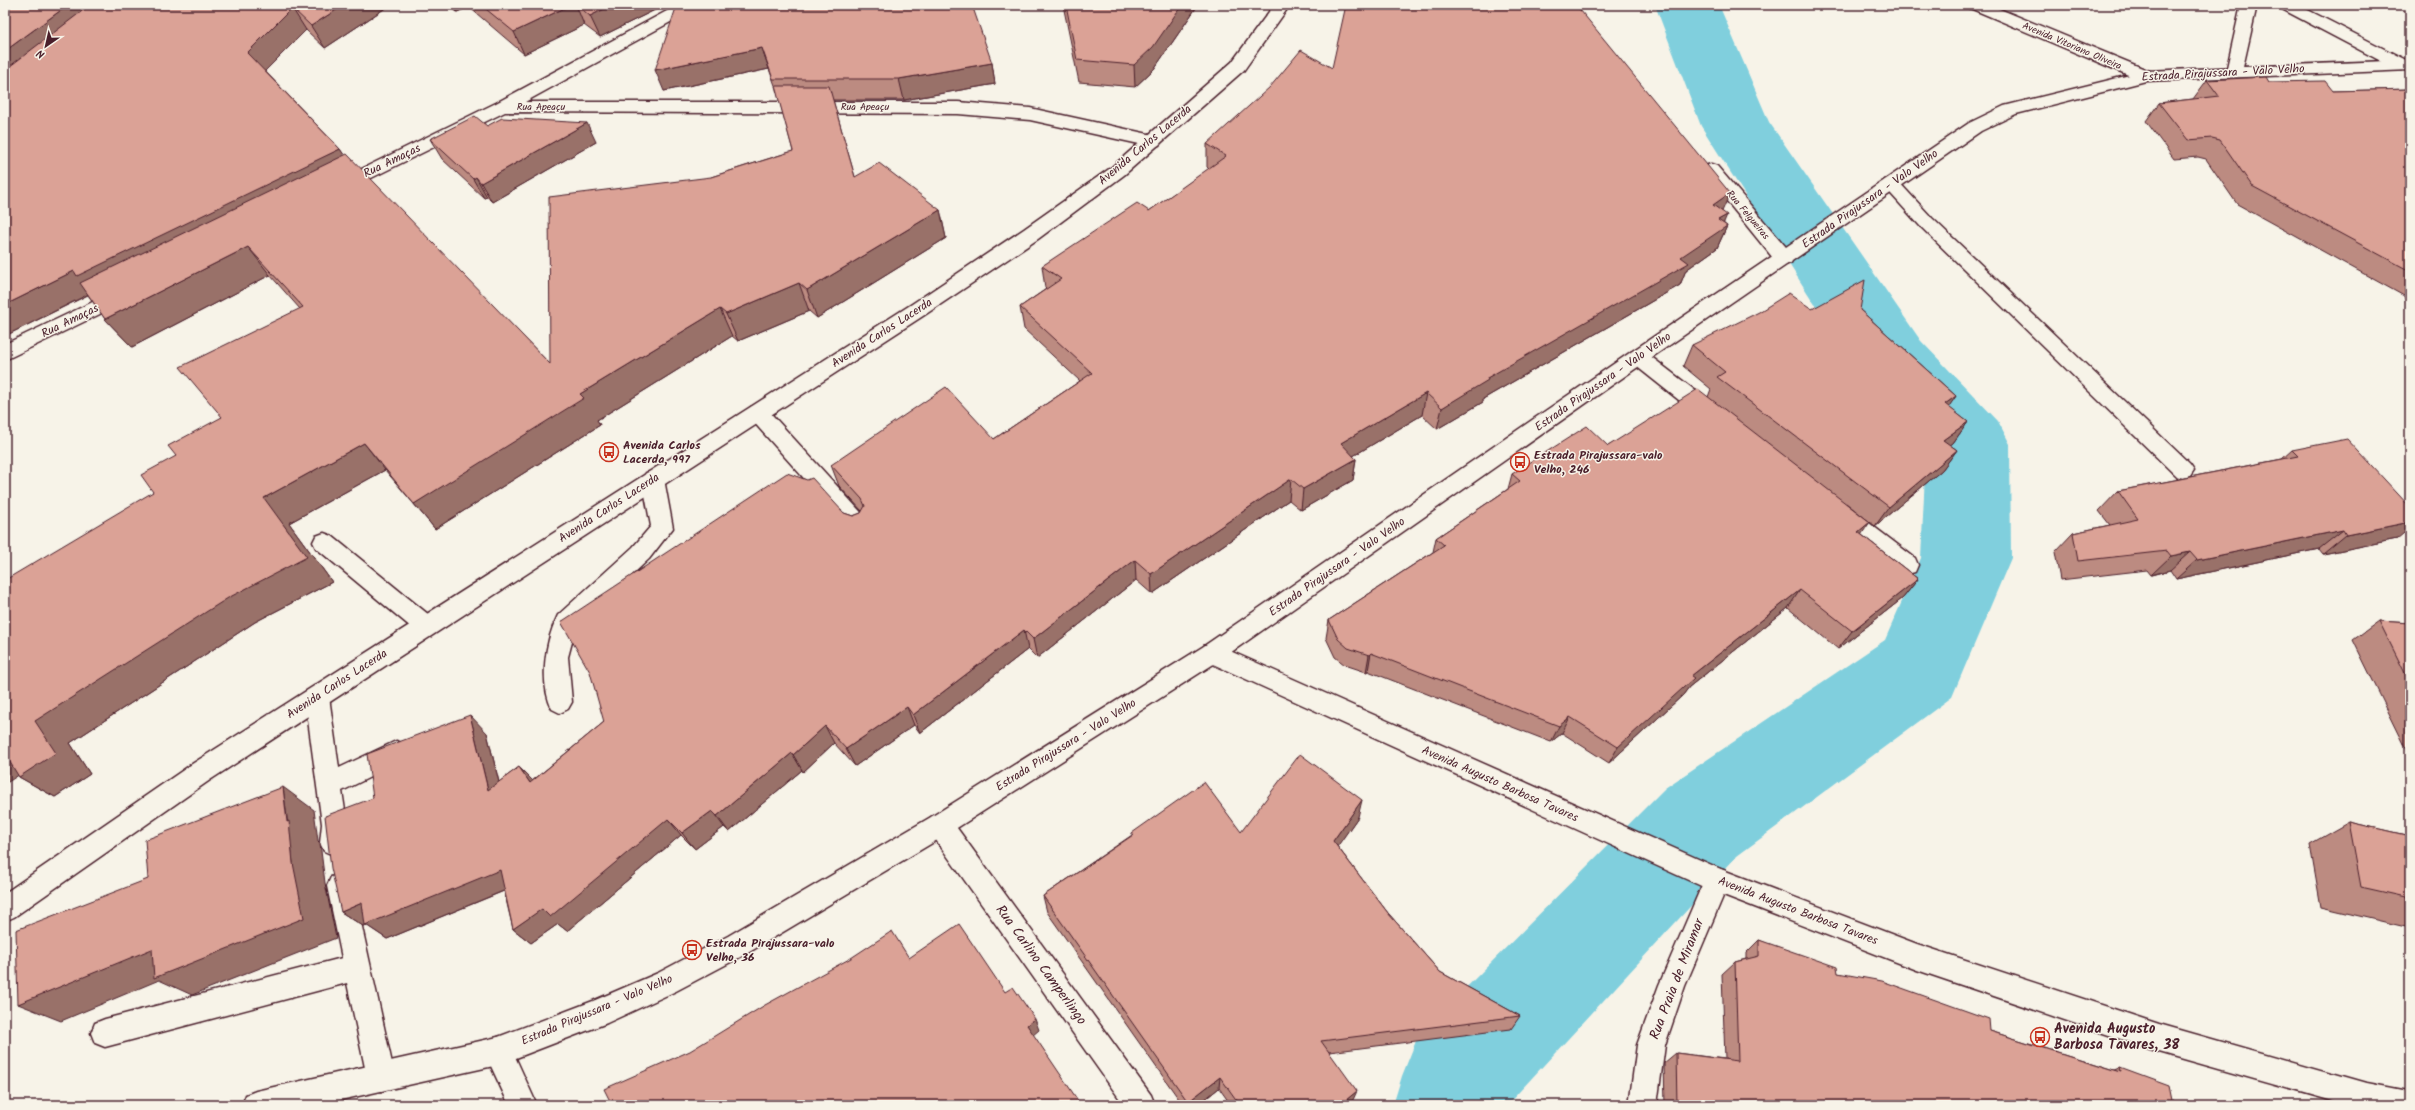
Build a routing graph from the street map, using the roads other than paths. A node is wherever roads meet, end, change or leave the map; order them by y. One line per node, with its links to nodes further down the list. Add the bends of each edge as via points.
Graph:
1 (690, 5): 9 (main road, Rua Amaças)
2 (1282, 5): 10 (main road, Avenida Carlos Lacerda, via 1238,66)
3 (1976, 5): 8 (main road, Avenida Vitoriano Oliveira)
4 (2249, 5): 7 (main road)
5 (2286, 5): 6 (main road)
6 (2406, 65): 7 (main road, Estrada Pirajussara - Valo Velho)
7 (2234, 72): 8 (main road, Estrada Pirajussara - Valo Velho)
8 (2146, 76): 12 (main road, Estrada Pirajussara - Valo Velho, via 2010,110 1975,126)
9 (502, 107): 10 (main road, Rua Apeaçu, via 958,108 1030,114); 13 (main road, Rua Amaças)
10 (1153, 141): 18 (main road, Avenida Carlos Lacerda, via 1118,171 1031,234)
11 (1699, 156): 14 (main road, Rua Felgueiras)
12 (1890, 184): 14 (main road, Estrada Pirajussara - Valo Velho); 20 (main road, via 1932,228)
13 (324, 195)
14 (1789, 254): 17 (main road, Estrada Pirajussara - Valo Velho)
15 (140, 286): 16 (main road, Rua Amaças)
16 (5, 353)
17 (1638, 357): 19 (main road); 27 (main road, Estrada Pirajussara - Valo Velho)
18 (758, 413): 21 (main road, Avenida Carlos Lacerda); 23 (main road)
19 (1726, 425)
20 (2183, 470)
21 (653, 480): 26 (main road, Avenida Carlos Lacerda); 29 (main road, via 662,528 642,553 566,622 556,657)
22 (1826, 502): 25 (main road)
23 (860, 526)
24 (324, 542): 26 (main road)
25 (1907, 565)
26 (426, 626): 28 (main road, Avenida Carlos Lacerda)
27 (1212, 653): 32 (main road, Estrada Pirajussara - Valo Velho); 33 (main road, Avenida Augusto Barbosa Tavares)
28 (316, 697): 31 (main road); 34 (main road, Avenida Carlos Lacerda, via 201,772)
29 (560, 702)
30 (413, 743): 31 (main road)
31 (328, 786): 35 (main road, via 339,883)
32 (940, 825): 37 (main road, Estrada Pirajussara - Valo Velho, via 737,945 667,982 597,1013); 42 (main road, Rua Carlino Camperlingo)
33 (1706, 875): 39 (main road, Avenida Augusto Barbosa Tavares, via 1917,957 2144,1033); 43 (main road, Rua Praia de Miramar, via 1651,1045)
34 (5, 908)
35 (357, 967): 36 (main road); 38 (main road)
36 (105, 1033)
37 (498, 1051): 38 (main road, Estrada Pirajussara - Valo Velho); 41 (main road)
38 (381, 1077): 40 (main road, Estrada Pirajussara - Valo Velho)
39 (2368, 1101): 44 (main road, Avenida Augusto Barbosa Tavares)
40 (256, 1105)
41 (523, 1105)
42 (1141, 1105)
43 (1643, 1105)
44 (2408, 1105)

